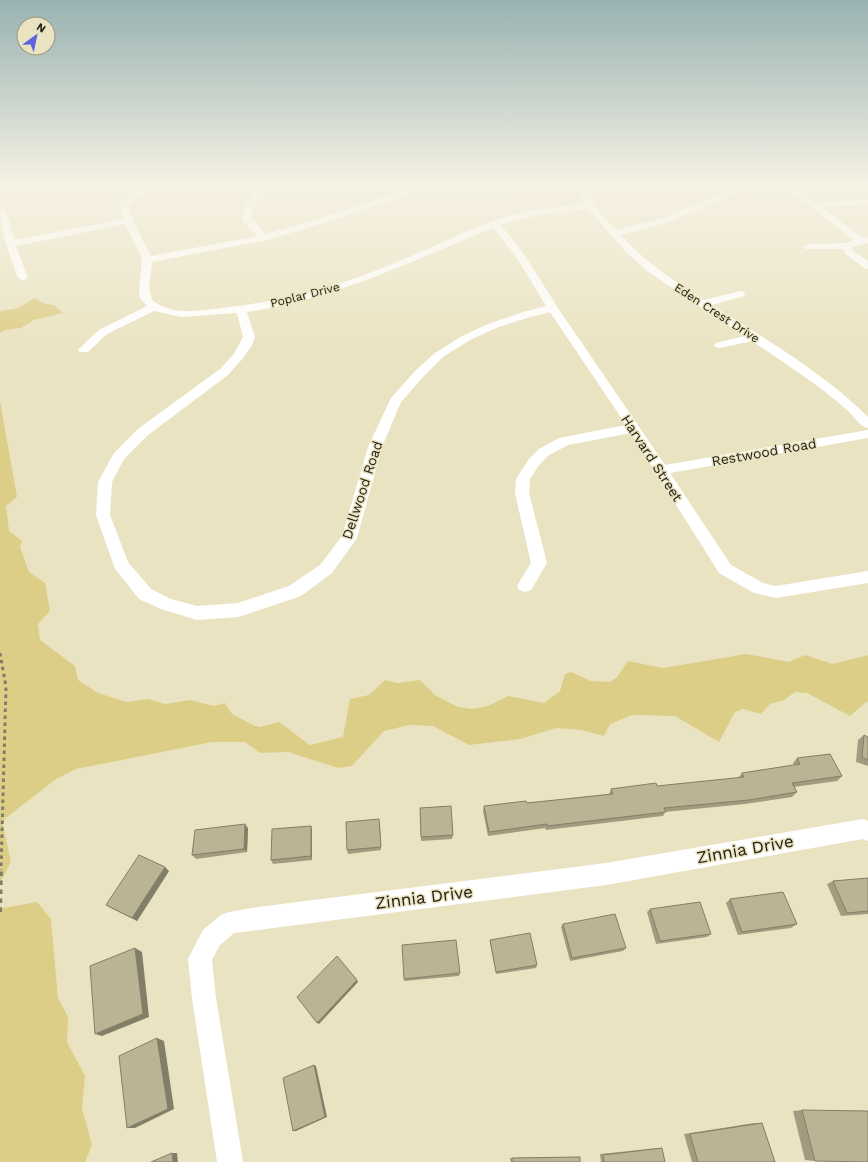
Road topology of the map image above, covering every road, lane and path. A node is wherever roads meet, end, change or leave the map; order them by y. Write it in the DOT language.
graph roads {
  1 [pos="25,241"];
  2 [pos="138,241"];
  3 [pos="248,241"];
  4 [pos="454,241"];
  5 [pos="509,241"];
  6 [pos="622,241"];
  7 [pos="864,241"];
  8 [pos="11,244"];
  9 [pos="847,246"];
  10 [pos="808,247"];
  11 [pos="147,260"];
  12 [pos="868,266"];
  13 [pos="23,278"];
  14 [pos="740,294"];
  15 [pos="702,304"];
  16 [pos="154,307"];
  17 [pos="553,308"];
  18 [pos="241,309"];
  19 [pos="754,337"];
  20 [pos="720,345"];
  21 [pos="84,350"];
  22 [pos="868,424"];
  23 [pos="634,428"];
  24 [pos="868,434"];
  25 [pos="660,470"];
  26 [pos="868,577"];
  27 [pos="525,586"];
  28 [pos="0,653"];
  29 [pos="868,831"];
  30 [pos="0,912"];
  31 [pos="230,1162"];
  1 -- 8 [label="street"];
  2 -- 11 [label="street"];
  3 -- 11 [label="street"];
  4 -- 18 [label="street, Poplar Drive"];
  5 -- 17 [label="street, Harvard Street"];
  6 -- 15 [label="street, Eden Crest Drive"];
  7 -- 9 [label="street"];
  8 -- 13 [label="street"];
  9 -- 10 [label="street"];
  9 -- 12 [label="street"];
  11 -- 16 [label="street"];
  14 -- 15 [label="street"];
  15 -- 19 [label="street, Eden Crest Drive"];
  16 -- 18 [label="street, Poplar Drive"];
  16 -- 21 [label="street"];
  17 -- 18 [label="street, Dellwood Road"];
  17 -- 23 [label="street, Harvard Street"];
  19 -- 20 [label="street"];
  19 -- 22 [label="street, Eden Crest Drive"];
  23 -- 25 [label="street, Harvard Street"];
  23 -- 27 [label="street"];
  24 -- 25 [label="street, Restwood Road"];
  25 -- 26 [label="street, Harvard Street"];
  28 -- 30 [label="path"];
  29 -- 31 [label="street, Zinnia Drive"];
}
